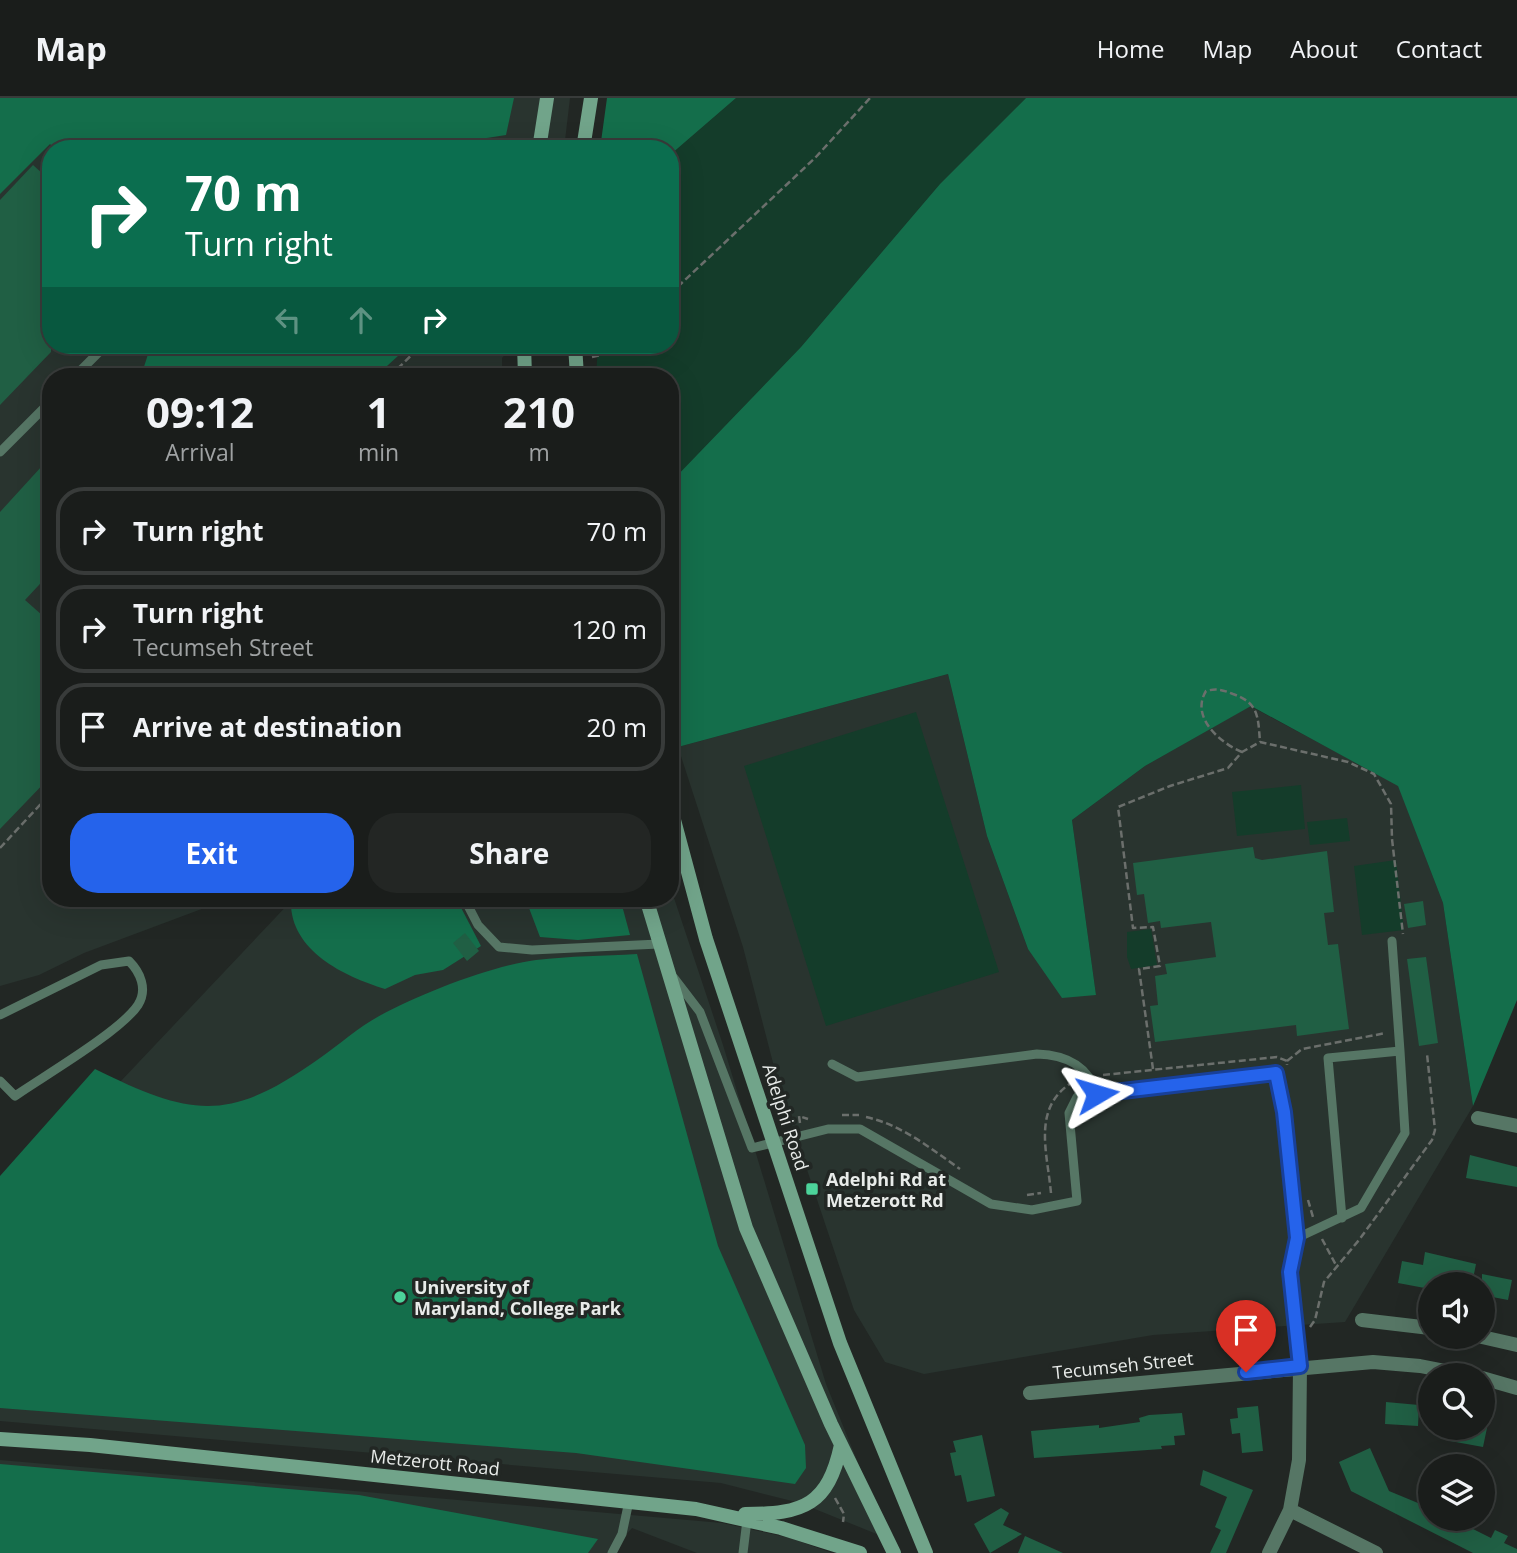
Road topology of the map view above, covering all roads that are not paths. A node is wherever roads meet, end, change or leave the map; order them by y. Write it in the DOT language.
graph roads {
  1 [pos="547,98"];
  2 [pos="591,98"];
  3 [pos="540,140"];
  4 [pos="584,140"];
  5 [pos="97,354"];
  6 [pos="83,368"];
  7 [pos="42,410"];
  8 [pos="0,452"];
  9 [pos="679,838"];
  10 [pos="469,907"];
  11 [pos="649,907"];
  12 [pos="1392,941"];
  13 [pos="659,944"];
  14 [pos="667,968"];
  15 [pos="0,1015"];
  16 [pos="1399,1051"];
  17 [pos="832,1064"];
  18 [pos="0,1081"];
  19 [pos="1097,1094"];
  20 [pos="1478,1118"];
  21 [pos="1517,1126"];
  22 [pos="774,1143"];
  23 [pos="1342,1218"];
  24 [pos="1297,1238"];
  25 [pos="1362,1320"];
  26 [pos="1418,1327"];
  27 [pos="1495,1340"];
  28 [pos="1517,1345"];
  29 [pos="1300,1366"];
  30 [pos="1418,1366"];
  31 [pos="1495,1382"];
  32 [pos="1517,1388"];
  33 [pos="1030,1393"];
  34 [pos="0,1439"];
  35 [pos="841,1445"];
  36 [pos="629,1502"];
  37 [pos="1290,1510"];
  38 [pos="722,1515"];
  39 [pos="747,1520"];
  40 [pos="612,1553"];
  41 [pos="743,1553"];
  42 [pos="860,1553"];
  43 [pos="894,1553"];
  44 [pos="926,1553"];
  45 [pos="1269,1553"];
  46 [pos="1376,1553"];
  1 -- 3 [label="main road"];
  2 -- 4 [label="main road"];
  5 -- 6 [label="lane"];
  7 -- 8 [label="lane"];
  9 -- 22 [label="main road, Adelphi Road"];
  10 -- 13 [label="lane"];
  11 -- 13 [label="main road"];
  12 -- 16 [label="lane"];
  13 -- 14 [label="main road"];
  14 -- 22 [label="lane"];
  14 -- 35 [label="main road"];
  15 -- 18 [label="lane"];
  16 -- 23 [label="lane"];
  16 -- 23 [label="lane"];
  17 -- 19 [label="lane"];
  19 -- 22 [label="lane"];
  19 -- 24 [label="lane"];
  20 -- 21 [label="street"];
  22 -- 44 [label="main road, Adelphi Road"];
  23 -- 24 [label="lane"];
  24 -- 29 [label="lane"];
  25 -- 26 [label="street"];
  27 -- 28 [label="street"];
  29 -- 30 [label="street, Tecumseh Street"];
  29 -- 33 [label="street, Tecumseh Street"];
  29 -- 37 [label="street"];
  31 -- 32 [label="street"];
  34 -- 36 [label="main road, Metzerott Road"];
  35 -- 38 [label="main road"];
  35 -- 43 [label="main road"];
  36 -- 38 [label="main road, Metzerott Road"];
  36 -- 40 [label="lane"];
  37 -- 45 [label="street"];
  37 -- 46 [label="street"];
  38 -- 39 [label="main road, Metzerott Road"];
  39 -- 41 [label="lane"];
  39 -- 42 [label="main road, Metzerott Road"];
}
